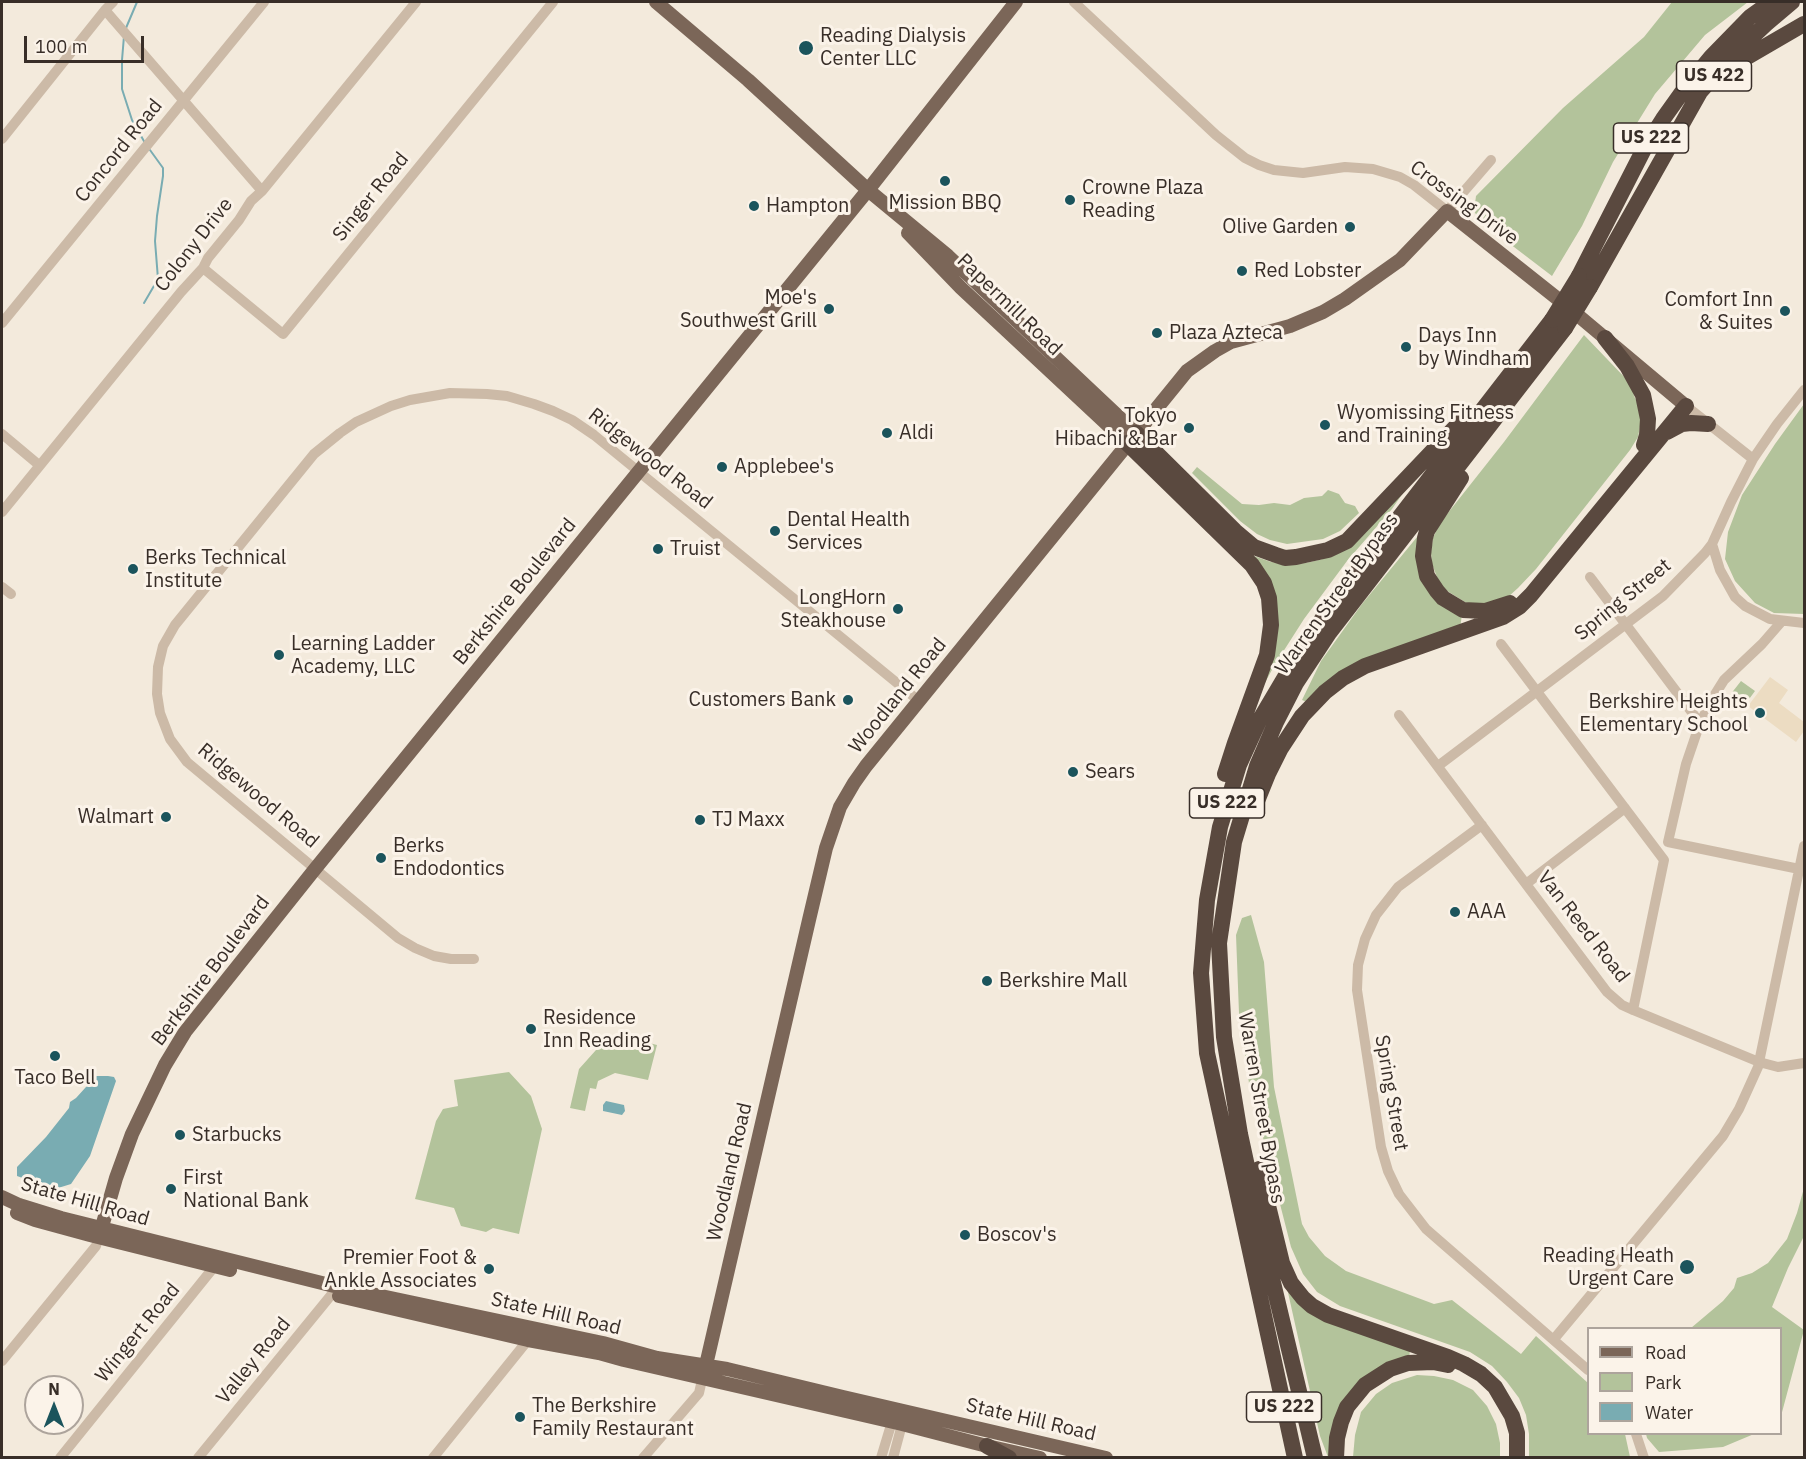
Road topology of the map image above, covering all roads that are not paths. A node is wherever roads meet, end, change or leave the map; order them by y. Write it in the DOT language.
graph roads {
  1 [pos="264,2"];
  2 [pos="416,2"];
  3 [pos="553,2"];
  4 [pos="656,2"];
  5 [pos="1016,2"];
  6 [pos="1074,2"];
  7 [pos="1768,2"];
  8 [pos="1792,2"];
  9 [pos="109,6"];
  10 [pos="1804,24"];
  11 [pos="184,100"];
  12 [pos="2,139"];
  13 [pos="1491,160"];
  14 [pos="1657,167"];
  15 [pos="868,190"];
  16 [pos="262,191"];
  17 [pos="1448,211"];
  18 [pos="203,267"];
  19 [pos="1585,282"];
  20 [pos="2,323"];
  21 [pos="1558,329"];
  22 [pos="1539,337"];
  23 [pos="1605,338"];
  24 [pos="1804,390"];
  25 [pos="1683,403"];
  26 [pos="1708,424"];
  27 [pos="2,434"];
  28 [pos="1132,438"];
  29 [pos="1650,444"];
  30 [pos="1754,459"];
  31 [pos="39,465"];
  32 [pos="639,471"];
  33 [pos="2,512"];
  34 [pos="1712,544"];
  35 [pos="1590,577"];
  36 [pos="2,586"];
  37 [pos="11,594"];
  38 [pos="1782,621"];
  39 [pos="1804,623"];
  40 [pos="1625,625"];
  41 [pos="1501,644"];
  42 [pos="1537,692"];
  43 [pos="919,701"];
  44 [pos="1399,715"];
  45 [pos="1700,723"];
  46 [pos="1438,766"];
  47 [pos="1625,808"];
  48 [pos="1482,825"];
  49 [pos="1804,846"];
  50 [pos="315,869"];
  51 [pos="1802,869"];
  52 [pos="1526,884"];
  53 [pos="1219,943"];
  54 [pos="474,959"];
  55 [pos="1201,973"];
  56 [pos="1633,1010"];
  57 [pos="1224,1037"];
  58 [pos="1759,1062"];
  59 [pos="1804,1063"];
  60 [pos="2,1197"];
  61 [pos="2,1206"];
  62 [pos="101,1233"];
  63 [pos="218,1263"];
  64 [pos="333,1290"];
  65 [pos="530,1334"];
  66 [pos="1554,1339"];
  67 [pos="2,1360"];
  68 [pos="1587,1369"];
  69 [pos="704,1371"];
  70 [pos="899,1417"];
  71 [pos="1636,1435"];
  72 [pos="987,1446"];
  73 [pos="60,1458"];
  74 [pos="198,1458"];
  75 [pos="433,1458"];
  76 [pos="644,1458"];
  77 [pos="881,1458"];
  78 [pos="894,1458"];
  79 [pos="1009,1458"];
  80 [pos="1040,1458"];
  81 [pos="1106,1458"];
  82 [pos="1295,1458"];
  83 [pos="1315,1458"];
  84 [pos="1336,1458"];
  85 [pos="1515,1458"];
  86 [pos="1644,1458"];
  1 -- 11 [label="street, Concord Road"];
  2 -- 16 [label="street, Colony Drive"];
  3 -- 18 [label="street, Singer Road"];
  4 -- 15 [label="main road, Papermill Road"];
  5 -- 15 [label="main road, Berkshire Boulevard"];
  6 -- 17 [label="street, Crossing Drive"];
  7 -- 19 [label="highway, Warren Street Bypass / US 222"];
  8 -- 14 [label="highway, Warren Street Bypass / US 422"];
  9 -- 11 [label="street"];
  9 -- 12 [label="street"];
  10 -- 14 [label="highway, US 222"];
  11 -- 16 [label="street"];
  11 -- 20 [label="street, Concord Road"];
  13 -- 17 [label="street, Woodland Road"];
  14 -- 19 [label="highway, Warren Street Bypass / US 222"];
  15 -- 28 [label="main road, Papermill Road"];
  15 -- 32 [label="main road, Berkshire Boulevard"];
  16 -- 18 [label="street, Colony Drive"];
  17 -- 23 [label="main road, Crossing Drive"];
  17 -- 28 [label="main road, Woodland Road"];
  18 -- 31 [label="street, Colony Drive"];
  19 -- 21 [label="highway, Warren Street Bypass / US 222, bridge"];
  21 -- 22 [label="highway, Warren Street Bypass / US 222"];
  21 -- 29 [label="highway"];
  21 -- 53 [label="highway, Warren Street Bypass / US 222"];
  22 -- 28 [label="highway"];
  22 -- 55 [label="highway, Warren Street Bypass / US 222"];
  23 -- 25 [label="main road, Crossing Drive"];
  23 -- 29 [label="highway"];
  24 -- 30 [label="street, Spring Street"];
  25 -- 26 [label="street, Crossing Drive"];
  25 -- 29 [label="highway"];
  26 -- 29 [label="highway"];
  26 -- 30 [label="street, Crossing Drive"];
  27 -- 31 [label="street"];
  28 -- 43 [label="main road, Woodland Road"];
  28 -- 55 [label="highway"];
  29 -- 53 [label="highway"];
  30 -- 34 [label="street, Spring Street"];
  31 -- 33 [label="street, Colony Drive"];
  32 -- 43 [label="street, Ridgewood Road"];
  32 -- 50 [label="main road, Berkshire Boulevard"];
  32 -- 50 [label="street, Ridgewood Road"];
  34 -- 38 [label="street"];
  34 -- 40 [label="street, Spring Street"];
  35 -- 40 [label="street"];
  36 -- 37 [label="street"];
  38 -- 39 [label="street"];
  38 -- 45 [label="street"];
  40 -- 42 [label="street, Spring Street"];
  40 -- 45 [label="street"];
  41 -- 42 [label="street"];
  42 -- 46 [label="street, Spring Street"];
  42 -- 47 [label="street"];
  43 -- 69 [label="main road, Woodland Road"];
  44 -- 46 [label="street, Van Reed Road"];
  45 -- 51 [label="street"];
  46 -- 48 [label="street, Van Reed Road"];
  47 -- 52 [label="street"];
  47 -- 56 [label="street"];
  48 -- 52 [label="street, Van Reed Road"];
  48 -- 66 [label="street, Spring Street"];
  49 -- 51 [label="street"];
  50 -- 54 [label="street, Ridgewood Road"];
  50 -- 62 [label="main road, Berkshire Boulevard"];
  51 -- 58 [label="street"];
  52 -- 56 [label="street, Van Reed Road"];
  53 -- 57 [label="highway, Warren Street Bypass / US 222"];
  55 -- 82 [label="highway, Warren Street Bypass / US 222"];
  56 -- 58 [label="street, Van Reed Road"];
  57 -- 83 [label="highway, Warren Street Bypass / US 222"];
  57 -- 85 [label="highway"];
  58 -- 59 [label="street, Van Reed Road"];
  58 -- 66 [label="street"];
  60 -- 62 [label="main road, State Hill Road"];
  61 -- 62 [label="main road, State Hill Road"];
  62 -- 63 [label="main road, State Hill Road"];
  62 -- 67 [label="street"];
  63 -- 64 [label="main road, State Hill Road"];
  63 -- 73 [label="street, Wingert Road"];
  64 -- 65 [label="main road, State Hill Road"];
  64 -- 74 [label="street, Valley Road"];
  65 -- 69 [label="main road, State Hill Road"];
  65 -- 75 [label="street"];
  66 -- 68 [label="street, Spring Street"];
  69 -- 70 [label="main road, State Hill Road"];
  69 -- 76 [label="street, Woodland Road"];
  70 -- 72 [label="main road, State Hill Road"];
  70 -- 77 [label="street"];
  70 -- 78 [label="street"];
  70 -- 81 [label="main road, State Hill Road"];
  71 -- 86 [label="street"];
  72 -- 79 [label="highway"];
  72 -- 80 [label="main road, State Hill Road"];
  84 -- 85 [label="highway"];
}
